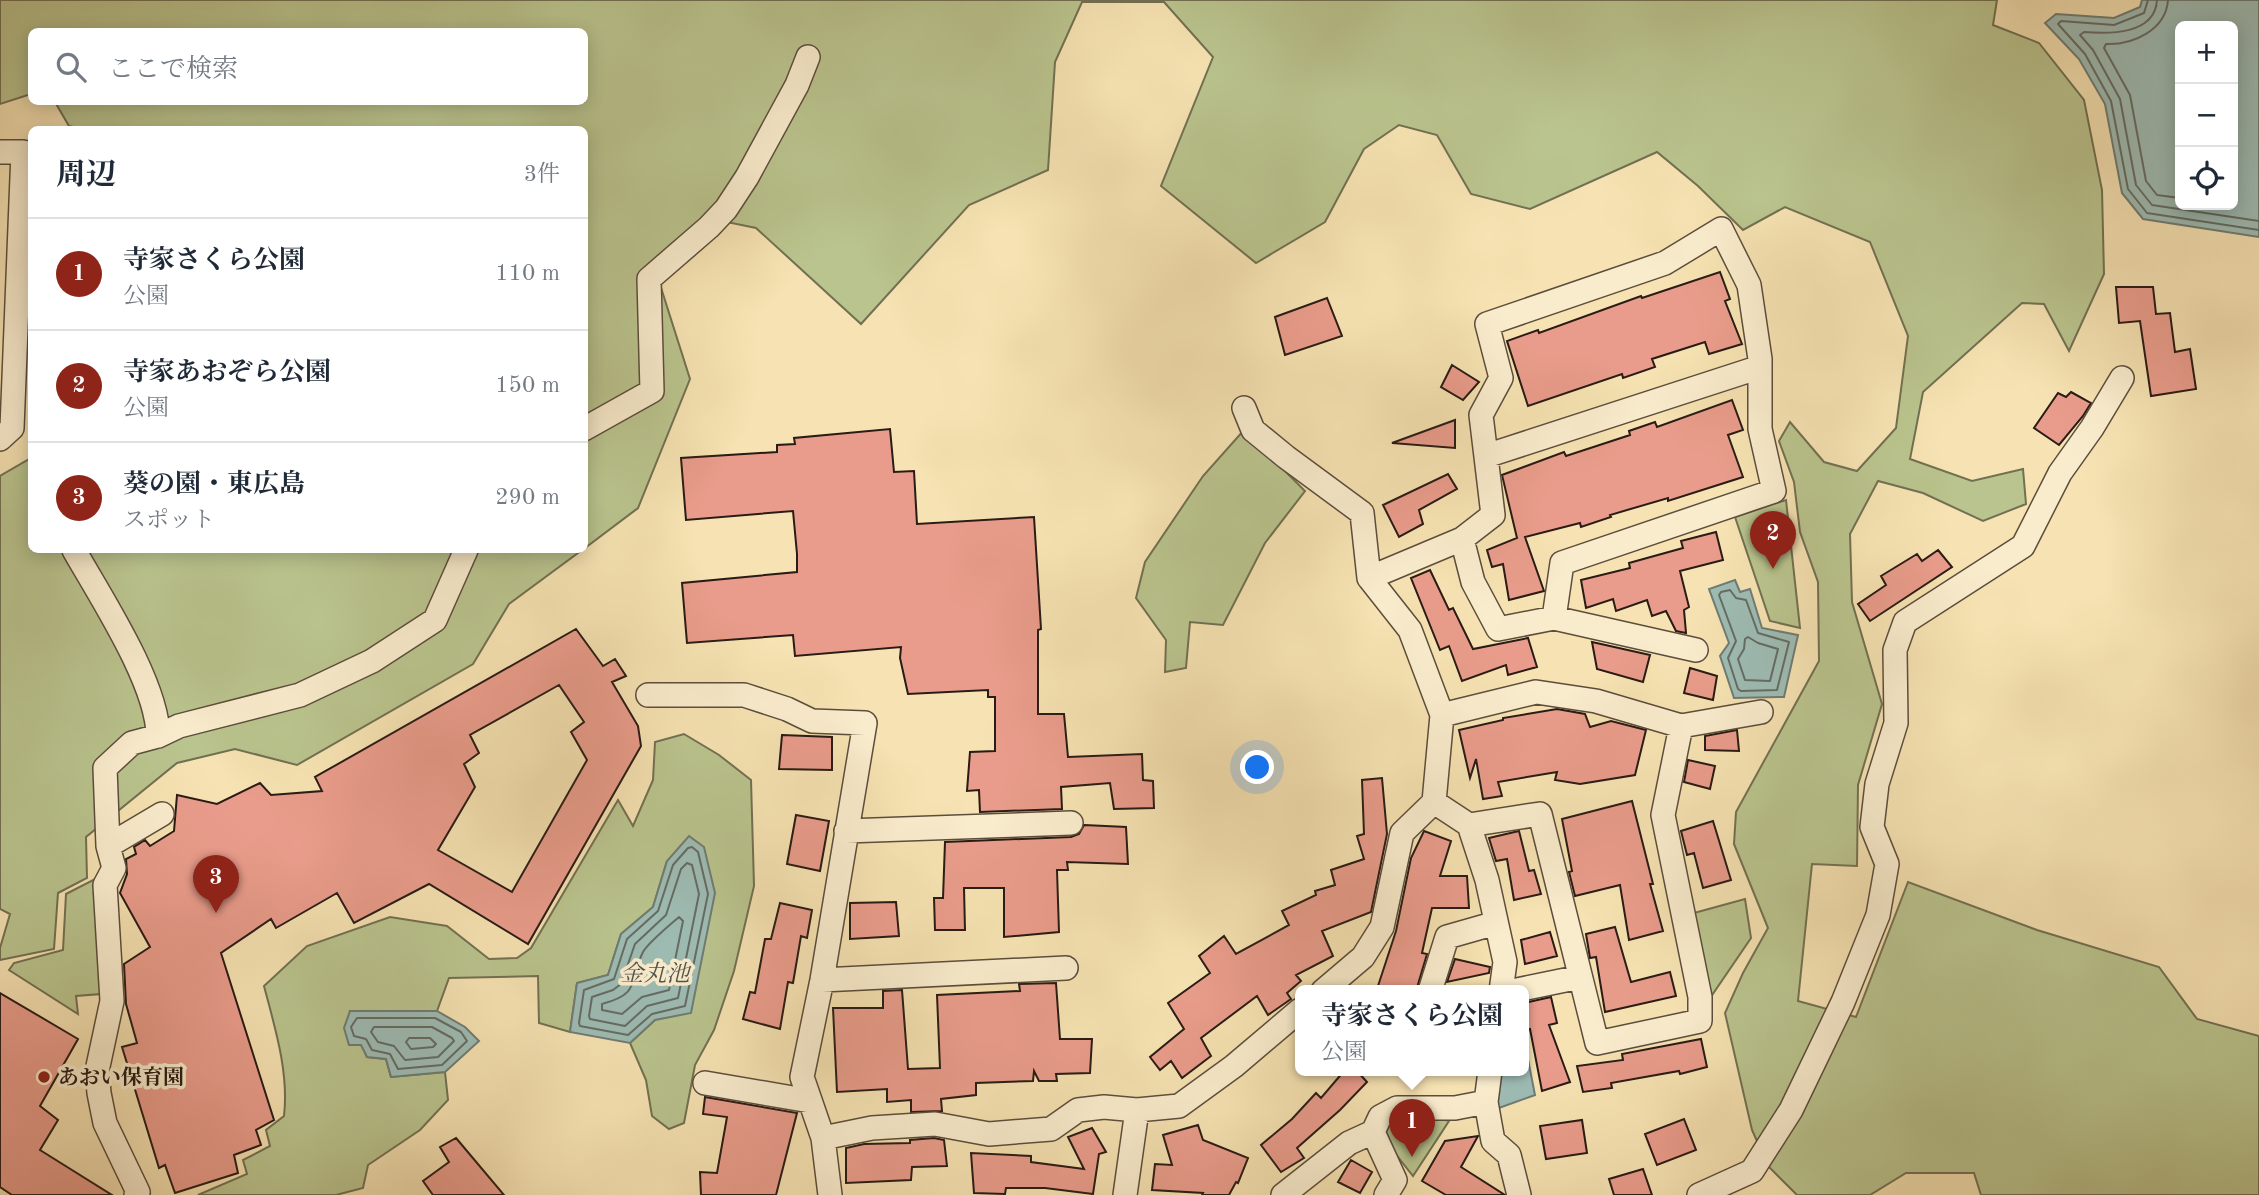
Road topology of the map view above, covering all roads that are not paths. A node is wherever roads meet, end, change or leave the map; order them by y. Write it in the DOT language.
graph roads {
  1 [pos="808,57"];
  2 [pos="0,152"];
  3 [pos="23,334"];
  4 [pos="1760,368"];
  5 [pos="2122,378"];
  6 [pos="1244,408"];
  7 [pos="588,427"];
  8 [pos="0,439"];
  9 [pos="1486,456"];
  10 [pos="1462,539"];
  11 [pos="76,553"];
  12 [pos="465,553"];
  13 [pos="1369,578"];
  14 [pos="1554,618"];
  15 [pos="1696,650"];
  16 [pos="648,695"];
  17 [pos="1761,712"];
  18 [pos="1442,715"];
  19 [pos="1681,726"];
  20 [pos="158,736"];
  21 [pos="1434,802"];
  22 [pos="162,814"];
  23 [pos="1071,823"];
  24 [pos="1469,825"];
  25 [pos="846,831"];
  26 [pos="108,846"];
  27 [pos="1496,923"];
  28 [pos="1066,968"];
  29 [pos="1580,977"];
  30 [pos="821,980"];
  31 [pos="1330,985"];
  32 [pos="1432,985"];
  33 [pos="1502,985"];
  34 [pos="1529,988"];
  35 [pos="1295,1014"];
  36 [pos="1489,1076"];
  37 [pos="705,1083"];
  38 [pos="810,1101"];
  39 [pos="1486,1102"];
  40 [pos="1137,1110"];
  41 [pos="1373,1132"];
  42 [pos="823,1139"];
  43 [pos="136,1195"];
  44 [pos="830,1195"];
  45 [pos="1125,1195"];
  46 [pos="1283,1195"];
  47 [pos="1386,1195"];
  48 [pos="1519,1195"];
  49 [pos="1699,1195"];
  1 -- 7 [label="street"];
  2 -- 3 [label="street"];
  3 -- 8 [label="street"];
  4 -- 9 [label="street"];
  4 -- 9 [label="street"];
  4 -- 14 [label="street"];
  5 -- 49 [label="street"];
  6 -- 13 [label="street"];
  9 -- 10 [label="street"];
  10 -- 13 [label="street"];
  10 -- 14 [label="street"];
  11 -- 20 [label="street"];
  12 -- 20 [label="street"];
  13 -- 18 [label="street"];
  14 -- 15 [label="street"];
  16 -- 25 [label="street"];
  17 -- 19 [label="street"];
  18 -- 19 [label="street"];
  18 -- 21 [label="street"];
  19 -- 29 [label="street"];
  20 -- 26 [label="street"];
  21 -- 24 [label="street"];
  21 -- 31 [label="street"];
  22 -- 26 [label="street"];
  23 -- 25 [label="street"];
  24 -- 27 [label="street"];
  24 -- 29 [label="street"];
  25 -- 30 [label="street"];
  26 -- 43 [label="street"];
  27 -- 32 [label="street"];
  27 -- 33 [label="street"];
  28 -- 30 [label="street"];
  29 -- 34 [label="street"];
  30 -- 38 [label="street"];
  35 -- 40 [label="street"];
  36 -- 39 [label="street"];
  37 -- 38 [label="street"];
  38 -- 42 [label="street"];
  39 -- 41 [label="street"];
  39 -- 48 [label="street"];
  40 -- 42 [label="street"];
  40 -- 45 [label="street"];
  41 -- 46 [label="street"];
  41 -- 47 [label="street"];
  42 -- 44 [label="street"];
}
